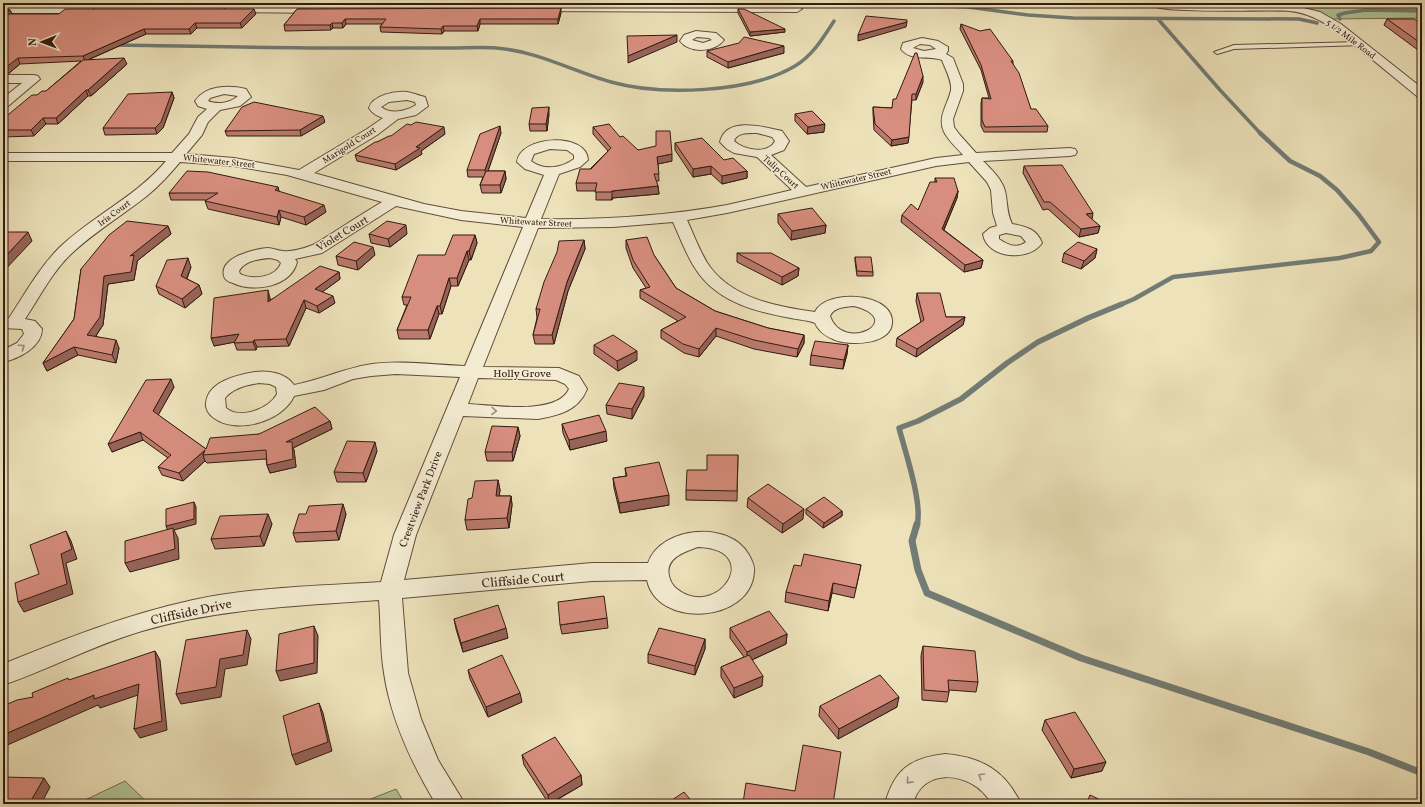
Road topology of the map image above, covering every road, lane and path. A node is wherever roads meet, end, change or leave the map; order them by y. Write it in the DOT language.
graph roads {
  1 [pos="58,3"];
  2 [pos="657,3"];
  3 [pos="1150,3"];
  4 [pos="527,9"];
  5 [pos="671,9"];
  6 [pos="797,9"];
  7 [pos="3,10"];
  8 [pos="48,10"];
  9 [pos="104,10"];
  10 [pos="216,10"];
  11 [pos="335,10"];
  12 [pos="705,26"];
  13 [pos="1360,44"];
  14 [pos="1217,52"];
  15 [pos="936,54"];
  16 [pos="3,79"];
  17 [pos="1422,94"];
  18 [pos="3,104"];
  19 [pos="216,107"];
  20 [pos="395,115"];
  21 [pos="1070,152"];
  22 [pos="760,153"];
  23 [pos="3,157"];
  24 [pos="178,157"];
  25 [pos="973,157"];
  26 [pos="553,171"];
  27 [pos="302,174"];
  28 [pos="803,192"];
  29 [pos="395,200"];
  30 [pos="678,217"];
  31 [pos="532,223"];
  32 [pos="1006,228"];
  33 [pos="285,256"];
  34 [pos="820,318"];
  35 [pos="9,322"];
  36 [pos="3,357"];
  37 [pos="470,372"];
  38 [pos="286,392"];
  39 [pos="455,410"];
  40 [pos="656,570"];
  41 [pos="390,590"];
  42 [pos="3,675"];
  43 [pos="451,804"];
  44 [pos="899,804"];
  45 [pos="1007,804"];
  1 -- 8 [label="street"];
  2 -- 5 [label="street"];
  3 -- 13 [label="street, 5 1/2 Mile Road"];
  4 -- 5 [label="street"];
  5 -- 6 [label="street"];
  5 -- 12 [label="street"];
  7 -- 8 [label="street"];
  8 -- 9 [label="street"];
  10 -- 11 [label="street"];
  13 -- 14 [label="lane"];
  13 -- 17 [label="street, 5 1/2 Mile Road"];
  15 -- 25 [label="street"];
  16 -- 18 [label="street"];
  19 -- 24 [label="street, Iris Court"];
  20 -- 27 [label="street, Marigold Court"];
  21 -- 25 [label="street, Whitewater Street"];
  22 -- 28 [label="street, Tulip Court"];
  23 -- 24 [label="street, Whitewater Street"];
  24 -- 27 [label="street, Whitewater Street"];
  24 -- 35 [label="street, Iris Court"];
  25 -- 28 [label="street, Whitewater Street"];
  25 -- 32 [label="street"];
  26 -- 31 [label="street, Crestview Park Drive"];
  27 -- 29 [label="street, Whitewater Street"];
  28 -- 30 [label="street, Whitewater Street"];
  29 -- 31 [label="street, Whitewater Street"];
  29 -- 33 [label="street, Violet Court"];
  30 -- 31 [label="street, Whitewater Street"];
  30 -- 34 [label="street"];
  31 -- 37 [label="street, Crestview Park Drive"];
  36 -- 35 [label="street, one-way"];
  37 -- 38 [label="street"];
  37 -- 39 [label="street, Crestview Park Drive"];
  39 -- 37 [label="street, Holly Grove, one-way"];
  39 -- 41 [label="street, Crestview Park Drive"];
  40 -- 41 [label="street, Cliffside Court"];
  41 -- 42 [label="street, Cliffside Drive"];
  41 -- 43 [label="street, Crestview Park Drive"];
  45 -- 44 [label="street, one-way"];
}
